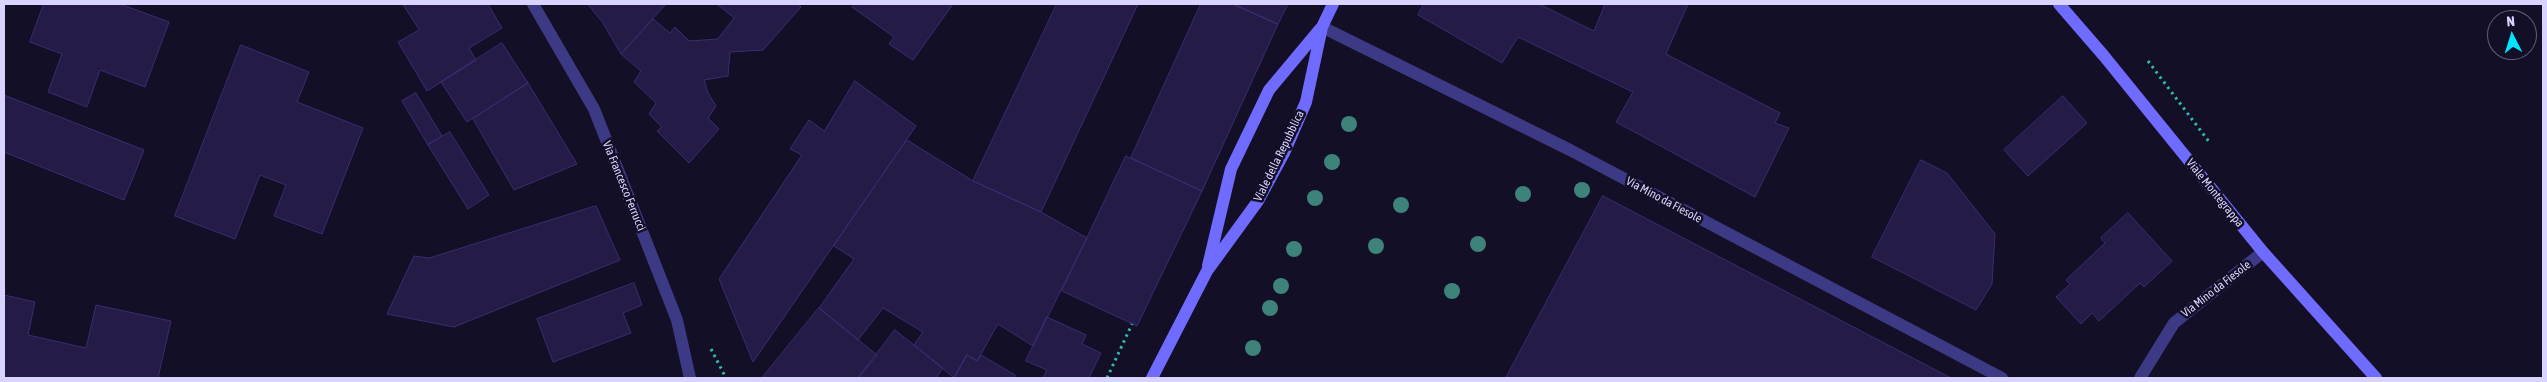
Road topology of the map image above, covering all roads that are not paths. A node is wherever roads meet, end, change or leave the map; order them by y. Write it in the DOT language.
graph roads {
  1 [pos="534,4"];
  2 [pos="1333,4"];
  3 [pos="2059,4"];
  4 [pos="1322,27"];
  5 [pos="2263,252"];
  6 [pos="1207,271"];
  7 [pos="690,378"];
  8 [pos="1152,378"];
  9 [pos="2002,378"];
  10 [pos="2140,378"];
  11 [pos="2376,378"];
  1 -- 7 [label="street, Via Francesco Ferrucci"];
  2 -- 4 [label="main road, Viale della Repubblica"];
  3 -- 5 [label="main road, Viale Montegrappa"];
  4 -- 6 [label="main road, Viale della Repubblica"];
  4 -- 6 [label="main road, Viale della Repubblica"];
  4 -- 9 [label="street, Via Mino da Fiesole"];
  5 -- 10 [label="street, Via Mino da Fiesole"];
  5 -- 11 [label="main road, Viale Montegrappa"];
  6 -- 8 [label="main road, Viale della Repubblica"];
}
